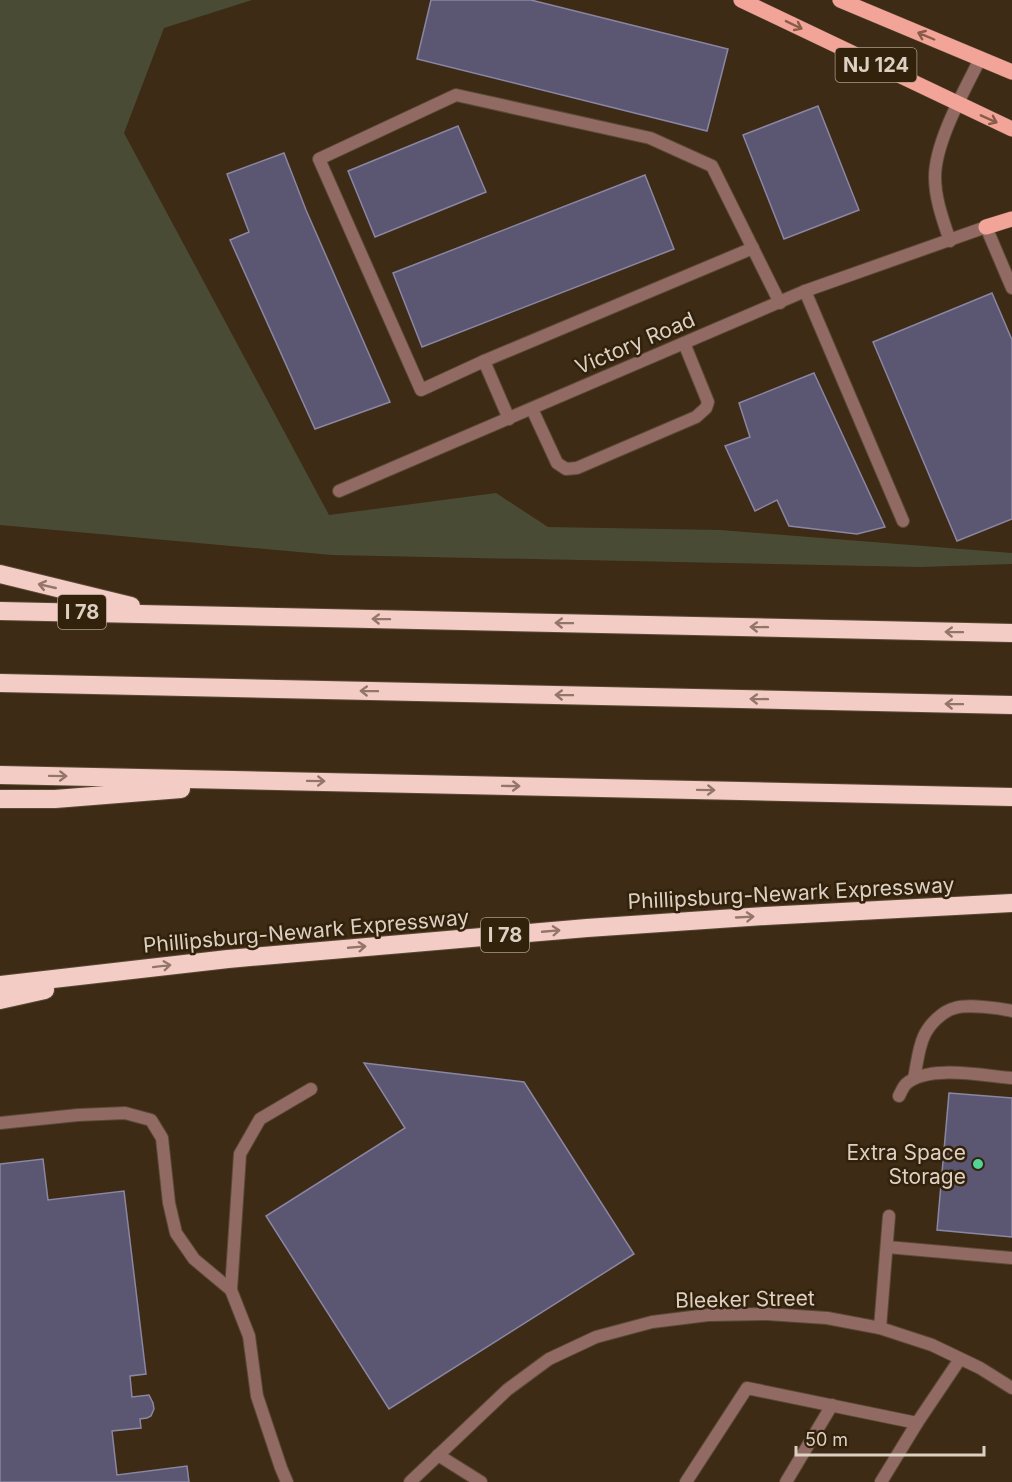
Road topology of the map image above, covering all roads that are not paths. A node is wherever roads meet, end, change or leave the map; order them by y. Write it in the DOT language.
graph roads {
  1 [pos="741,0"];
  2 [pos="840,0"];
  3 [pos="980,59"];
  4 [pos="1012,72"];
  5 [pos="958,104"];
  6 [pos="1012,129"];
  7 [pos="1012,219"];
  8 [pos="986,227"];
  9 [pos="950,241"];
  10 [pos="753,248"];
  11 [pos="1012,288"];
  12 [pos="805,291"];
  13 [pos="780,303"];
  14 [pos="684,344"];
  15 [pos="484,361"];
  16 [pos="532,409"];
  17 [pos="509,419"];
  18 [pos="339,491"];
  19 [pos="903,521"];
  20 [pos="0,574"];
  21 [pos="0,611"];
  22 [pos="165,614"];
  23 [pos="1012,633"];
  24 [pos="0,683"];
  25 [pos="1012,705"];
  26 [pos="0,775"];
  27 [pos="284,781"];
  28 [pos="1012,796"];
  29 [pos="0,799"];
  30 [pos="1012,903"];
  31 [pos="137,969"];
  32 [pos="0,985"];
  33 [pos="0,1000"];
  34 [pos="1012,1011"];
  35 [pos="914,1078"];
  36 [pos="1012,1078"];
  37 [pos="311,1089"];
  38 [pos="899,1096"];
  39 [pos="0,1123"];
  40 [pos="889,1216"];
  41 [pos="887,1247"];
  42 [pos="1012,1258"];
  43 [pos="231,1290"];
  44 [pos="880,1328"];
  45 [pos="960,1359"];
  46 [pos="1012,1388"];
  47 [pos="832,1405"];
  48 [pos="917,1423"];
  49 [pos="438,1455"];
  50 [pos="287,1482"];
  51 [pos="410,1482"];
  52 [pos="481,1482"];
  53 [pos="686,1482"];
  54 [pos="786,1482"];
  55 [pos="881,1482"];
  1 -- 5 [label="main road, NJ 124, one-way"];
  3 -- 2 [label="main road, NJ 124, one-way"];
  3 -- 4 [label="main road, NJ 124"];
  3 -- 5 [label="street"];
  5 -- 6 [label="main road, NJ 124, one-way"];
  5 -- 9 [label="street"];
  7 -- 8 [label="main road"];
  8 -- 9 [label="street, Victory Road"];
  8 -- 11 [label="street"];
  9 -- 12 [label="street, Victory Road"];
  10 -- 13 [label="street"];
  10 -- 15 [label="street"];
  10 -- 15 [label="street"];
  12 -- 13 [label="street, Victory Road"];
  12 -- 19 [label="street"];
  13 -- 14 [label="street, Victory Road"];
  14 -- 16 [label="street, Victory Road"];
  14 -- 16 [label="street"];
  15 -- 17 [label="street"];
  16 -- 17 [label="street, Victory Road"];
  17 -- 18 [label="street, Victory Road"];
  22 -- 20 [label="highway, one-way"];
  21 -- 22 [label="highway, I 78"];
  23 -- 22 [label="highway, I 78, one-way"];
  25 -- 24 [label="highway, one-way"];
  26 -- 27 [label="highway, one-way"];
  27 -- 28 [label="highway, one-way"];
  27 -- 29 [label="highway"];
  31 -- 30 [label="highway, Phillipsburg-Newark Expressway / I 78, one-way"];
  31 -- 32 [label="highway, Phillipsburg-Newark Expressway / I 78"];
  31 -- 33 [label="highway"];
  34 -- 35 [label="street"];
  35 -- 36 [label="street"];
  35 -- 38 [label="street"];
  37 -- 43 [label="street"];
  39 -- 43 [label="street"];
  40 -- 41 [label="street"];
  41 -- 42 [label="street"];
  41 -- 44 [label="street"];
  43 -- 50 [label="street"];
  44 -- 45 [label="street, Bleeker Street"];
  44 -- 49 [label="street, Bleeker Street"];
  45 -- 46 [label="street, Bleeker Street"];
  45 -- 48 [label="street"];
  47 -- 48 [label="street"];
  47 -- 53 [label="street"];
  47 -- 54 [label="street"];
  48 -- 55 [label="street"];
  49 -- 51 [label="street, Bleeker Street"];
  49 -- 52 [label="street"];
}
